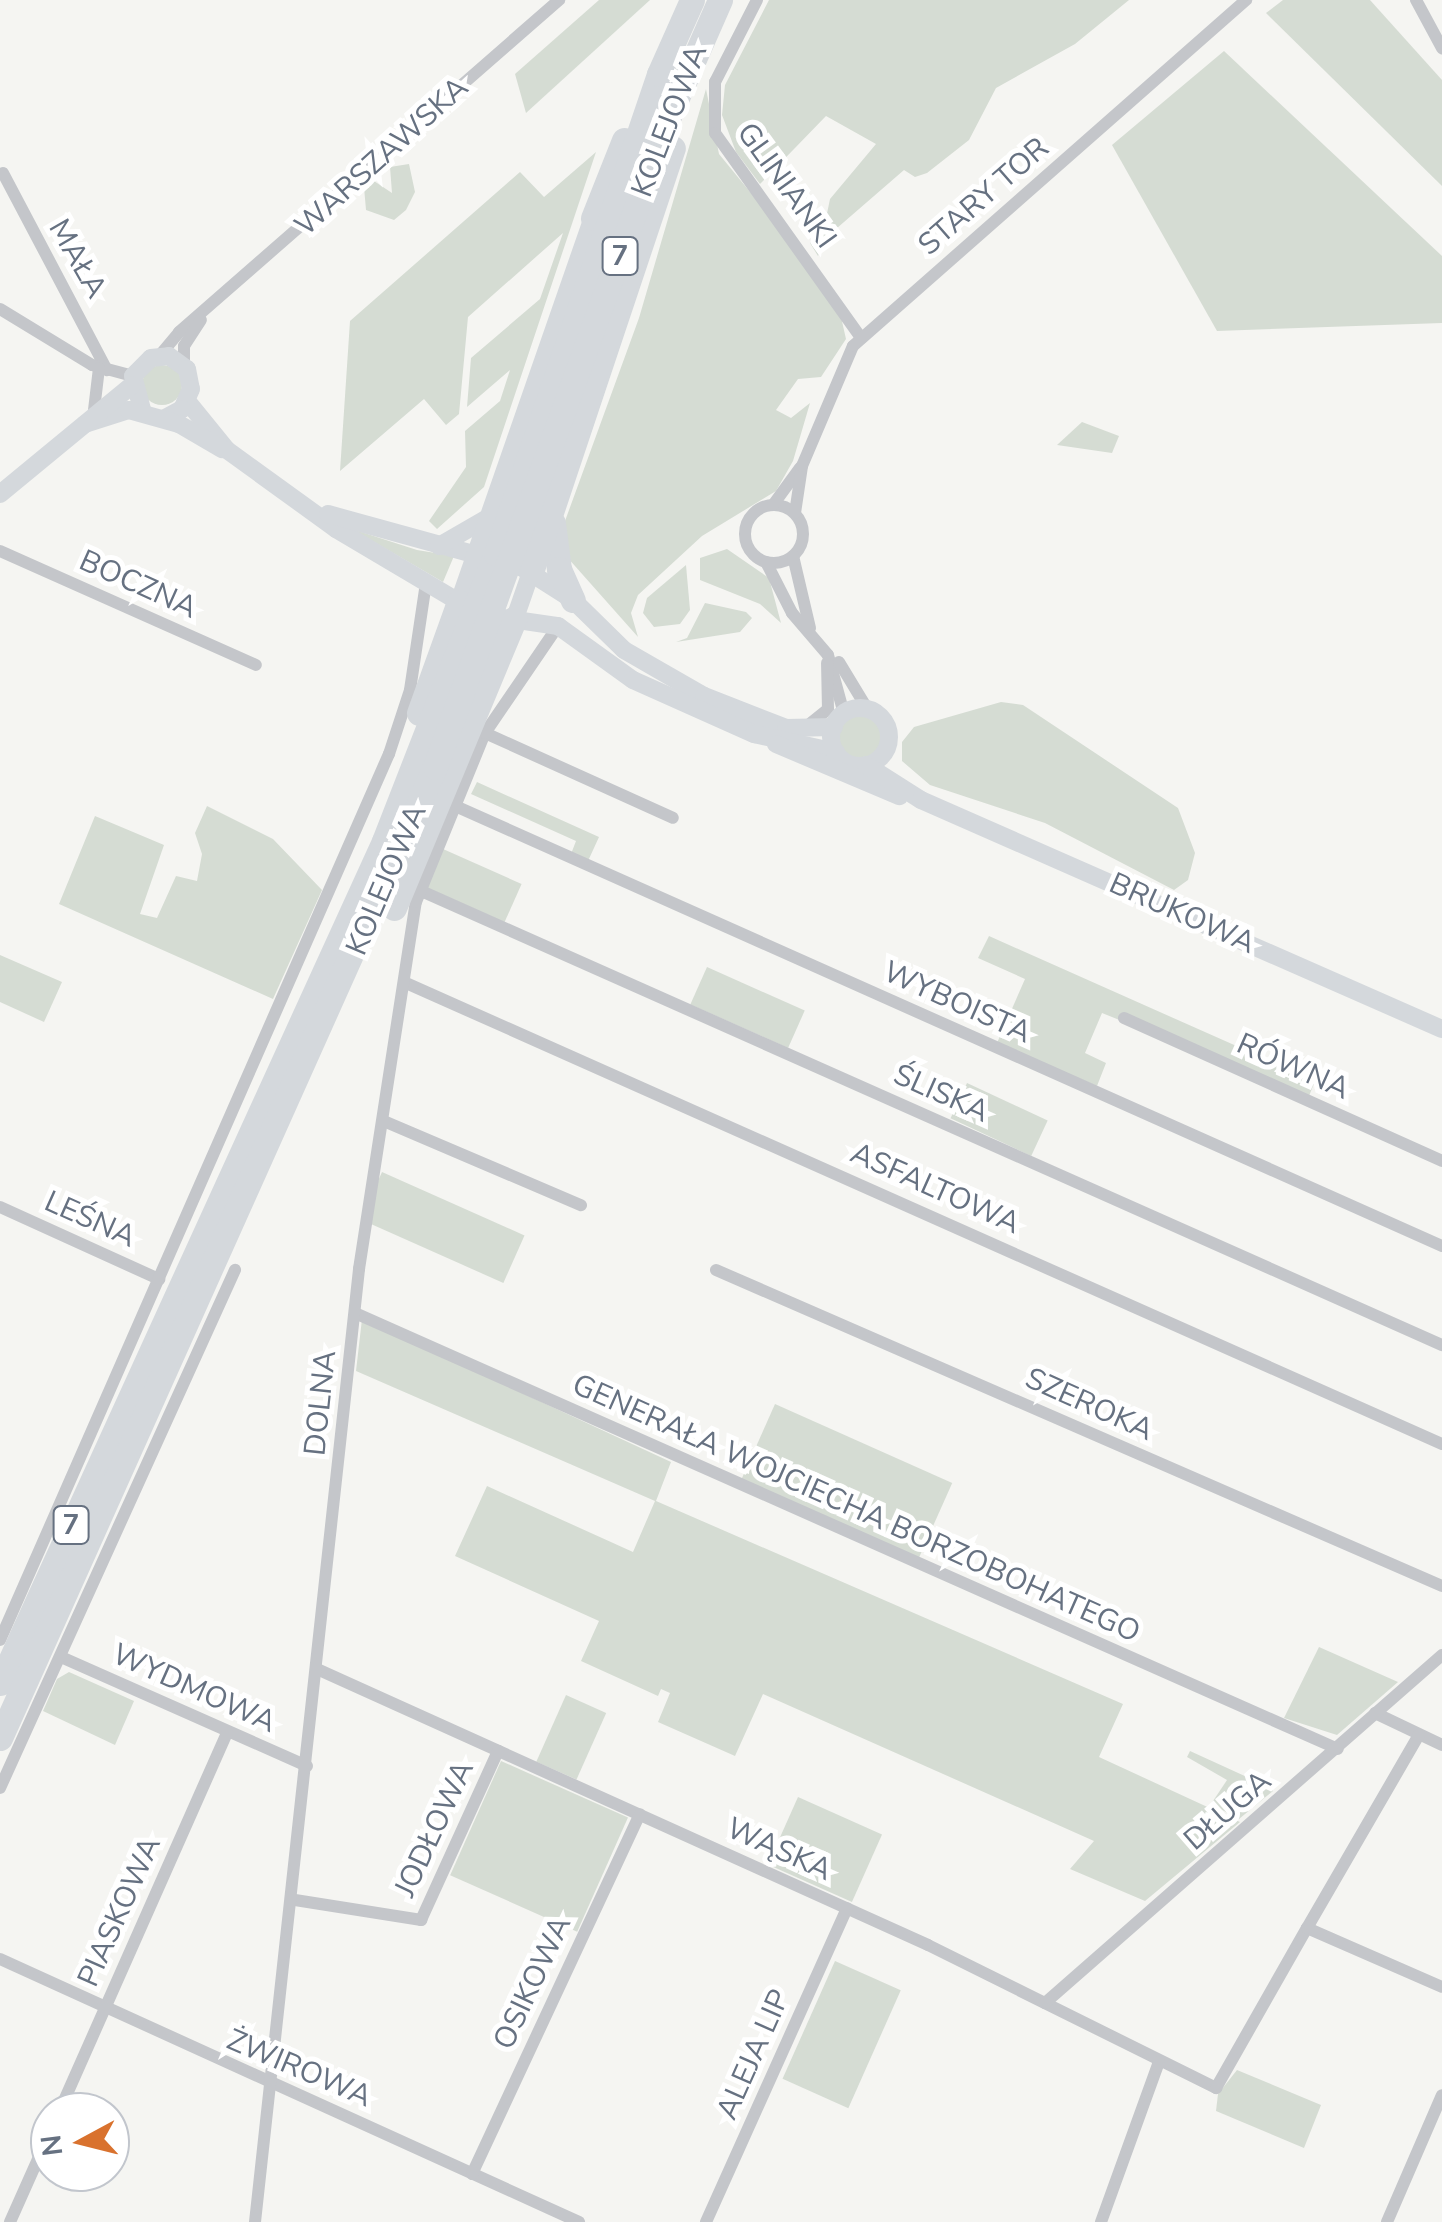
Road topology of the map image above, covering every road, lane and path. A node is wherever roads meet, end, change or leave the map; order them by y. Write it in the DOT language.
graph roads {
  1 [pos="559,0"];
  2 [pos="692,0"];
  3 [pos="720,0"];
  4 [pos="734,0"];
  5 [pos="757,0"];
  6 [pos="1246,0"];
  7 [pos="1416,0"];
  8 [pos="1442,48"];
  9 [pos="659,74"];
  10 [pos="3,173"];
  11 [pos="593,218"];
  12 [pos="0,309"];
  13 [pos="205,314"];
  14 [pos="861,338"];
  15 [pos="160,356"];
  16 [pos="184,364"];
  17 [pos="103,369"];
  18 [pos="133,380"];
  19 [pos="187,401"];
  20 [pos="144,413"];
  21 [pos="88,417"];
  22 [pos="164,419"];
  23 [pos="227,450"];
  24 [pos="802,466"];
  25 [pos="0,494"];
  26 [pos="773,504"];
  27 [pos="318,511"];
  28 [pos="521,513"];
  29 [pos="795,514"];
  30 [pos="439,546"];
  31 [pos="0,551"];
  32 [pos="478,555"];
  33 [pos="793,556"];
  34 [pos="766,562"];
  35 [pos="531,572"];
  36 [pos="426,584"];
  37 [pos="572,600"];
  38 [pos="458,602"];
  39 [pos="515,618"];
  40 [pos="558,626"];
  41 [pos="812,635"];
  42 [pos="825,651"];
  43 [pos="256,665"];
  44 [pos="868,710"];
  45 [pos="839,720"];
  46 [pos="801,730"];
  47 [pos="485,733"];
  48 [pos="767,739"];
  49 [pos="836,752"];
  50 [pos="884,753"];
  51 [pos="866,766"];
  52 [pos="921,800"];
  53 [pos="452,805"];
  54 [pos="673,818"];
  55 [pos="418,890"];
  56 [pos="406,983"];
  57 [pos="1124,1018"];
  58 [pos="1442,1029"];
  59 [pos="280,1094"];
  60 [pos="386,1122"];
  61 [pos="1442,1161"];
  62 [pos="581,1205"];
  63 [pos="0,1207"];
  64 [pos="1442,1246"];
  65 [pos="236,1270"];
  66 [pos="716,1270"];
  67 [pos="159,1278"];
  68 [pos="355,1312"];
  69 [pos="1442,1346"];
  70 [pos="1442,1444"];
  71 [pos="1442,1586"];
  72 [pos="2,1632"];
  73 [pos="1442,1655"];
  74 [pos="60,1657"];
  75 [pos="317,1669"];
  76 [pos="0,1683"];
  77 [pos="1374,1713"];
  78 [pos="227,1732"];
  79 [pos="1420,1735"];
  80 [pos="0,1738"];
  81 [pos="1442,1745"];
  82 [pos="1338,1749"];
  83 [pos="498,1751"];
  84 [pos="306,1766"];
  85 [pos="0,1788"];
  86 [pos="640,1814"];
  87 [pos="295,1900"];
  88 [pos="847,1908"];
  89 [pos="1307,1928"];
  90 [pos="0,1960"];
  91 [pos="1442,1987"];
  92 [pos="1045,2003"];
  93 [pos="105,2008"];
  94 [pos="1160,2062"];
  95 [pos="274,2084"];
  96 [pos="68,2092"];
  97 [pos="1442,2095"];
  98 [pos="472,2174"];
  99 [pos="30,2177"];
  100 [pos="10,2222"];
  101 [pos="255,2222"];
  102 [pos="578,2222"];
  103 [pos="706,2222"];
  104 [pos="1101,2222"];
  105 [pos="1387,2222"];
  1 -- 13 [label="street, WARSZAWSKA"];
  2 -- 9 [label="highway, KOLEJOWA / 7"];
  3 -- 28 [label="highway, KOLEJOWA / 7"];
  4 -- 28 [label="highway"];
  5 -- 14 [label="street, GLINIANKI"];
  6 -- 14 [label="street, STARY TOR"];
  7 -- 8 [label="street"];
  9 -- 11 [label="highway"];
  9 -- 28 [label="highway, KOLEJOWA / 7"];
  10 -- 17 [label="street, MAŁA"];
  11 -- 28 [label="street"];
  12 -- 17 [label="street"];
  13 -- 15 [label="street, WARSZAWSKA"];
  13 -- 16 [label="street, WARSZAWSKA"];
  14 -- 24 [label="street, STARY TOR"];
  15 -- 16 [label="street"];
  15 -- 18 [label="street"];
  16 -- 19 [label="street"];
  17 -- 18 [label="street"];
  17 -- 21 [label="street"];
  18 -- 20 [label="street"];
  18 -- 21 [label="street"];
  19 -- 22 [label="street"];
  19 -- 23 [label="street"];
  20 -- 21 [label="street"];
  20 -- 22 [label="street"];
  21 -- 25 [label="street"];
  22 -- 23 [label="street"];
  23 -- 27 [label="street"];
  24 -- 26 [label="street, STARY TOR"];
  24 -- 29 [label="street, STARY TOR"];
  26 -- 29 [label="street"];
  26 -- 34 [label="street"];
  27 -- 30 [label="street"];
  27 -- 36 [label="street"];
  28 -- 30 [label="street"];
  28 -- 32 [label="street"];
  28 -- 35 [label="highway"];
  28 -- 37 [label="highway"];
  28 -- 59 [label="highway, KOLEJOWA / 7"];
  29 -- 33 [label="street"];
  30 -- 32 [label="street"];
  31 -- 43 [label="street, BOCZNA"];
  32 -- 35 [label="street"];
  32 -- 38 [label="street"];
  33 -- 34 [label="street"];
  33 -- 41 [label="street"];
  34 -- 41 [label="street"];
  35 -- 37 [label="street"];
  35 -- 39 [label="street"];
  36 -- 38 [label="street"];
  36 -- 67 [label="street, KOLEJOWA"];
  37 -- 46 [label="street"];
  38 -- 39 [label="street"];
  38 -- 59 [label="highway"];
  39 -- 40 [label="street"];
  39 -- 59 [label="highway"];
  40 -- 47 [label="street, DOLNA"];
  40 -- 48 [label="street"];
  41 -- 42 [label="street"];
  42 -- 44 [label="street"];
  42 -- 45 [label="street"];
  42 -- 46 [label="street"];
  44 -- 45 [label="street"];
  44 -- 50 [label="street"];
  45 -- 46 [label="street"];
  45 -- 49 [label="street"];
  47 -- 53 [label="street, DOLNA"];
  47 -- 54 [label="street"];
  48 -- 49 [label="street"];
  48 -- 52 [label="street"];
  49 -- 51 [label="street"];
  50 -- 51 [label="street"];
  50 -- 52 [label="street, BRUKOWA"];
  51 -- 52 [label="street, BRUKOWA"];
  52 -- 58 [label="street, BRUKOWA"];
  53 -- 55 [label="street, DOLNA"];
  53 -- 64 [label="street, WYBOISTA"];
  55 -- 56 [label="street, DOLNA"];
  55 -- 69 [label="street, ŚLISKA"];
  56 -- 60 [label="street, DOLNA"];
  56 -- 70 [label="street, ASFALTOWA"];
  57 -- 61 [label="street, RÓWNA"];
  59 -- 76 [label="highway, KOLEJOWA / 7"];
  59 -- 80 [label="highway, KOLEJOWA / 7"];
  60 -- 62 [label="street"];
  60 -- 68 [label="street, DOLNA"];
  63 -- 67 [label="street, LEŚNA"];
  65 -- 74 [label="street"];
  66 -- 71 [label="street, SZEROKA"];
  67 -- 72 [label="street, KOLEJOWA"];
  68 -- 75 [label="street, DOLNA"];
  68 -- 82 [label="street, GENERAŁA WOJCIECHA BORZOBOHATEGO"];
  73 -- 77 [label="street, DŁUGA"];
  74 -- 78 [label="street, WYDMOWA"];
  74 -- 85 [label="street"];
  75 -- 83 [label="street, WĄSKA"];
  75 -- 84 [label="street, DOLNA"];
  77 -- 79 [label="street"];
  77 -- 82 [label="street, DŁUGA"];
  78 -- 84 [label="street, WYDMOWA"];
  78 -- 93 [label="street, PIASKOWA"];
  79 -- 81 [label="street"];
  79 -- 89 [label="street"];
  82 -- 92 [label="street, DŁUGA"];
  83 -- 86 [label="street, WĄSKA"];
  83 -- 87 [label="street, JODŁOWA"];
  84 -- 87 [label="street, DOLNA"];
  86 -- 88 [label="street, WĄSKA"];
  86 -- 98 [label="street, OSIKOWA"];
  87 -- 95 [label="street, DOLNA"];
  88 -- 92 [label="street, WĄSKA"];
  88 -- 103 [label="street, ALEJA LIP"];
  89 -- 91 [label="street"];
  89 -- 94 [label="street, WĄSKA"];
  90 -- 93 [label="street, ŻWIROWA"];
  92 -- 94 [label="street, WĄSKA"];
  93 -- 95 [label="street, ŻWIROWA"];
  93 -- 96 [label="street, PIASKOWA"];
  94 -- 104 [label="street"];
  95 -- 98 [label="street, ŻWIROWA"];
  95 -- 101 [label="street, DOLNA"];
  97 -- 105 [label="street"];
  98 -- 102 [label="street, ŻWIROWA"];
  99 -- 100 [label="street"];
}
